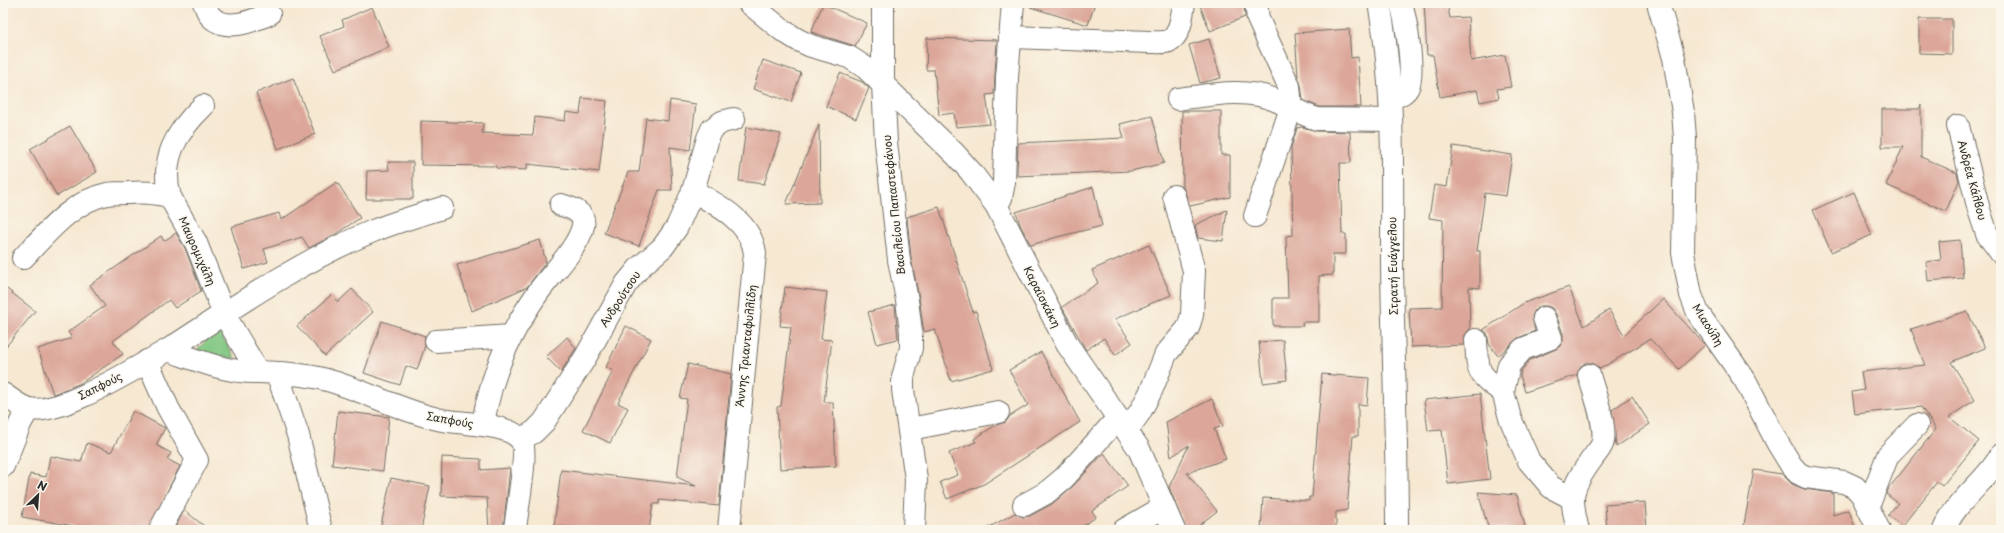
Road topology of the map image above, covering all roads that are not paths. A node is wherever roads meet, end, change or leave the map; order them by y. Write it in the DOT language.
graph roads {
  1 [pos="204,3"];
  2 [pos="749,3"];
  3 [pos="883,3"];
  4 [pos="1013,3"];
  5 [pos="1184,3"];
  6 [pos="1256,3"];
  7 [pos="1379,3"];
  8 [pos="1401,3"];
  9 [pos="1658,3"];
  10 [pos="269,14"];
  11 [pos="1010,37"];
  12 [pos="883,84"];
  13 [pos="1178,100"];
  14 [pos="203,106"];
  15 [pos="1291,108"];
  16 [pos="1391,109"];
  17 [pos="734,119"];
  18 [pos="1958,126"];
  19 [pos="693,191"];
  20 [pos="1174,196"];
  21 [pos="170,197"];
  22 [pos="561,205"];
  23 [pos="996,205"];
  24 [pos="442,208"];
  25 [pos="1255,216"];
  26 [pos="2001,253"];
  27 [pos="23,258"];
  28 [pos="224,314"];
  29 [pos="1544,318"];
  30 [pos="511,336"];
  31 [pos="1476,340"];
  32 [pos="436,341"];
  33 [pos="168,350"];
  34 [pos="147,361"];
  35 [pos="268,373"];
  36 [pos="1589,376"];
  37 [pos="1503,392"];
  38 [pos="3,394"];
  39 [pos="28,409"];
  40 [pos="998,412"];
  41 [pos="1122,424"];
  42 [pos="483,425"];
  43 [pos="1917,425"];
  44 [pos="910,429"];
  45 [pos="521,440"];
  46 [pos="2001,455"];
  47 [pos="3,466"];
  48 [pos="1572,498"];
  49 [pos="1024,505"];
  50 [pos="1164,507"];
  51 [pos="1868,507"];
  52 [pos="160,530"];
  53 [pos="321,530"];
  54 [pos="515,530"];
  55 [pos="729,530"];
  56 [pos="914,530"];
  57 [pos="1124,530"];
  58 [pos="1174,530"];
  59 [pos="1398,530"];
  60 [pos="1578,530"];
  61 [pos="1879,530"];
  62 [pos="1944,530"];
  1 -- 10 [label="street"];
  2 -- 12 [label="street"];
  3 -- 12 [label="street, Βασιλείου Παπαστεφάνου"];
  4 -- 11 [label="street"];
  5 -- 11 [label="street"];
  6 -- 15 [label="street"];
  7 -- 16 [label="street, Στρατή Ευάγγελου"];
  8 -- 16 [label="street"];
  9 -- 51 [label="street, Μιαούλη"];
  11 -- 23 [label="street"];
  12 -- 23 [label="street, Καραϊσκάκη"];
  12 -- 44 [label="street, Βασιλείου Παπαστεφάνου"];
  13 -- 15 [label="street"];
  14 -- 21 [label="street, Μαυρομιχάλη"];
  15 -- 16 [label="street"];
  15 -- 25 [label="street"];
  16 -- 59 [label="street, Στρατή Ευάγγελου"];
  17 -- 19 [label="street, Ανδρούτσου"];
  18 -- 26 [label="street, Ανδρέα Κάλβου"];
  19 -- 45 [label="street, Ανδρούτσου"];
  19 -- 55 [label="street, Άννης Τριανταφυλλίδη"];
  20 -- 41 [label="street"];
  21 -- 27 [label="street"];
  21 -- 28 [label="street, Μαυρομιχάλη"];
  22 -- 30 [label="street, Σαπφούς"];
  23 -- 41 [label="street, Καραϊσκάκη"];
  24 -- 28 [label="street, Σαπφούς"];
  28 -- 33 [label="street, Σαπφούς"];
  28 -- 35 [label="street, Μαυρομιχάλη"];
  29 -- 37 [label="street"];
  30 -- 32 [label="street"];
  30 -- 42 [label="street, Σαπφούς"];
  31 -- 37 [label="street"];
  33 -- 34 [label="street, Σαπφούς"];
  33 -- 35 [label="street, Σαπφούς"];
  34 -- 39 [label="street, Σαπφούς"];
  34 -- 52 [label="street"];
  35 -- 42 [label="street, Σαπφούς"];
  35 -- 53 [label="street, Μαυρομιχάλη"];
  36 -- 48 [label="street"];
  37 -- 48 [label="street"];
  38 -- 39 [label="street"];
  39 -- 47 [label="street"];
  40 -- 44 [label="street"];
  41 -- 49 [label="street"];
  41 -- 50 [label="street, Καραϊσκάκη"];
  42 -- 45 [label="street"];
  43 -- 51 [label="street"];
  44 -- 56 [label="street, Βασιλείου Παπαστεφάνου"];
  45 -- 54 [label="street"];
  46 -- 62 [label="street"];
  48 -- 60 [label="street"];
  50 -- 57 [label="street"];
  50 -- 58 [label="street, Καραϊσκάκη"];
  51 -- 61 [label="street, Μιαούλη"];
}
